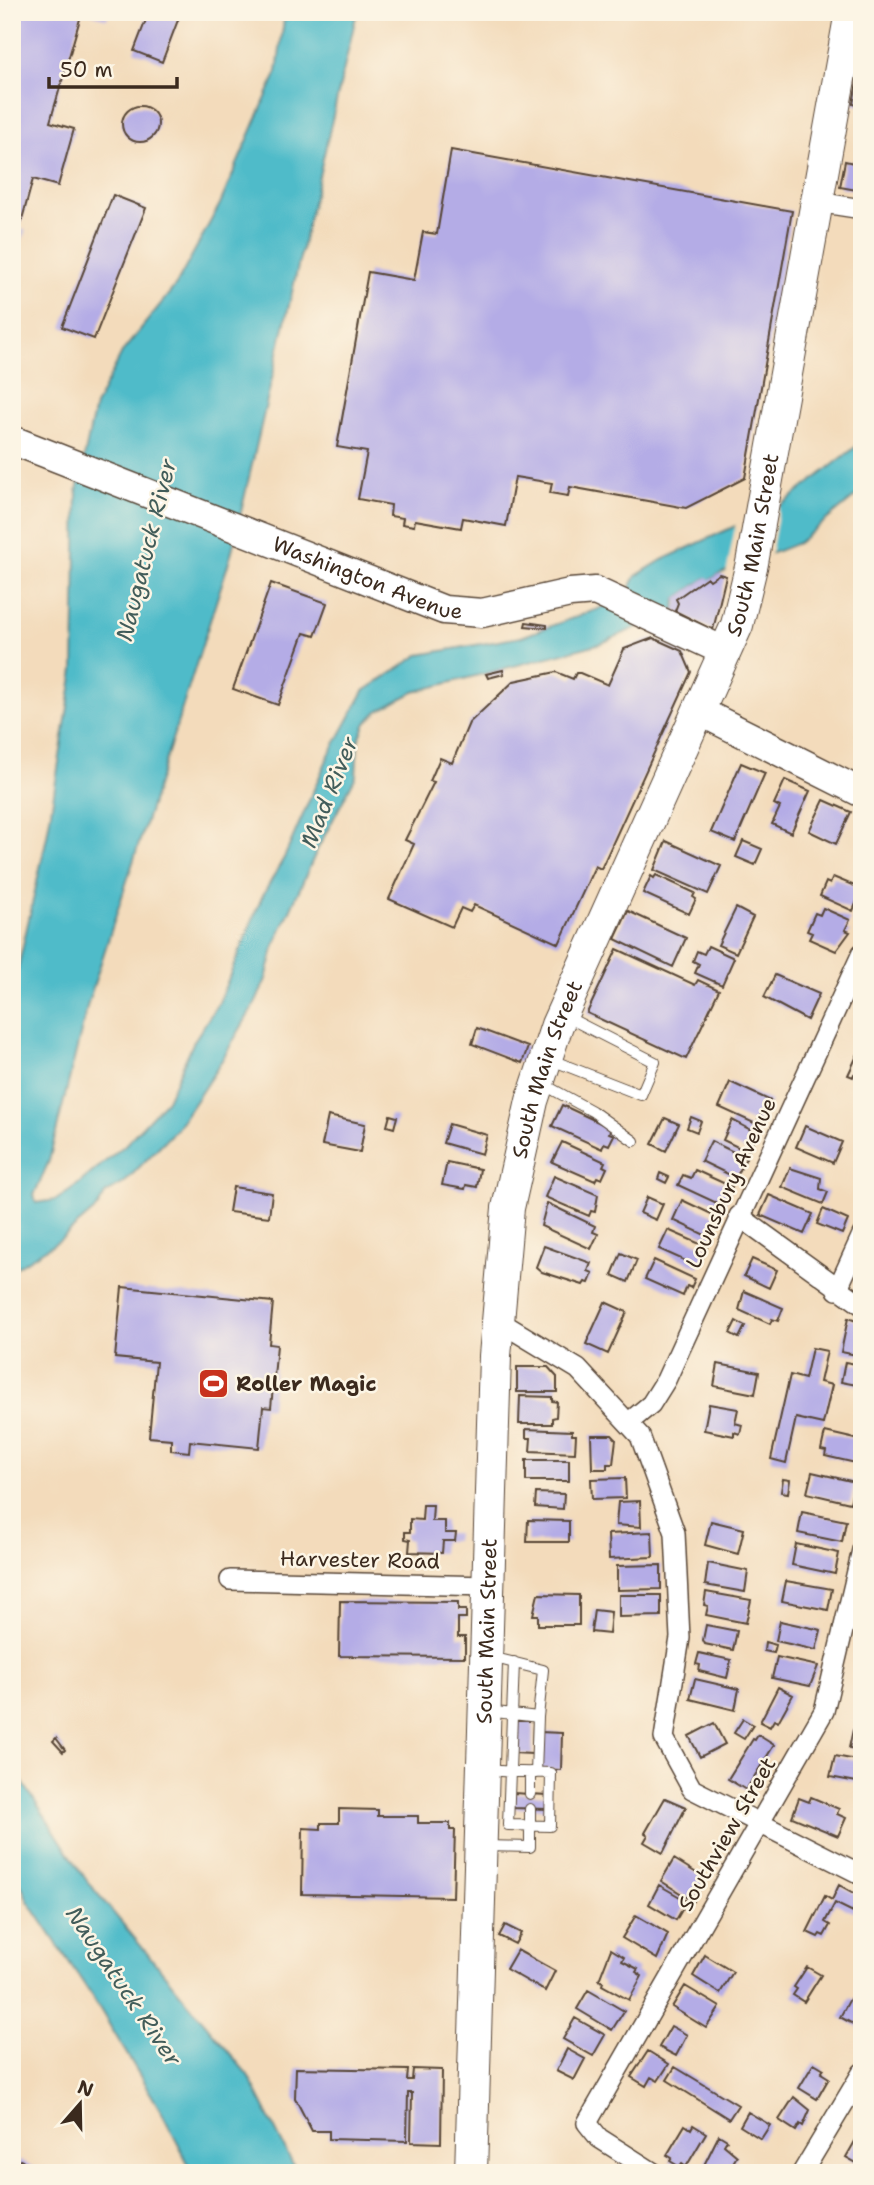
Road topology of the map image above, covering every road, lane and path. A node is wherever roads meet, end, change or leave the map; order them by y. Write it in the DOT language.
graph roads {
  1 [pos="851,12"];
  2 [pos="817,202"];
  3 [pos="862,209"];
  4 [pos="12,440"];
  5 [pos="726,652"];
  6 [pos="699,711"];
  7 [pos="862,793"];
  8 [pos="862,953"];
  9 [pos="561,1015"];
  10 [pos="541,1069"];
  11 [pos="634,1142"];
  12 [pos="739,1216"];
  13 [pos="862,1235"];
  14 [pos="837,1290"];
  15 [pos="862,1306"];
  16 [pos="497,1321"];
  17 [pos="628,1423"];
  18 [pos="862,1550"];
  19 [pos="230,1580"];
  20 [pos="489,1586"];
  21 [pos="500,1659"];
  22 [pos="499,1712"];
  23 [pos="538,1717"];
  24 [pos="496,1771"];
  25 [pos="533,1772"];
  26 [pos="530,1794"];
  27 [pos="530,1809"];
  28 [pos="759,1823"];
  29 [pos="531,1826"];
  30 [pos="481,1846"];
  31 [pos="862,1875"];
  32 [pos="862,2073"];
  33 [pos="471,2173"];
  34 [pos="654,2173"];
  35 [pos="802,2173"];
  1 -- 2 [label="main road, South Main Street"];
  2 -- 3 [label="street"];
  2 -- 5 [label="main road, South Main Street"];
  4 -- 5 [label="main road, Washington Avenue"];
  5 -- 6 [label="main road, South Main Street"];
  6 -- 7 [label="main road"];
  6 -- 9 [label="main road, South Main Street"];
  8 -- 12 [label="street, Lounsbury Avenue"];
  9 -- 10 [label="main road, South Main Street"];
  9 -- 10 [label="lane"];
  10 -- 11 [label="lane"];
  10 -- 16 [label="main road, South Main Street"];
  12 -- 14 [label="street"];
  12 -- 17 [label="street, Lounsbury Avenue"];
  13 -- 14 [label="street"];
  14 -- 15 [label="street"];
  16 -- 17 [label="street"];
  16 -- 20 [label="main road, South Main Street"];
  17 -- 28 [label="street"];
  18 -- 28 [label="street, Southview Street"];
  19 -- 20 [label="street, Harvester Road"];
  20 -- 21 [label="main road, South Main Street"];
  21 -- 22 [label="main road, South Main Street"];
  21 -- 23 [label="lane"];
  22 -- 23 [label="lane"];
  22 -- 24 [label="main road, South Main Street"];
  23 -- 25 [label="lane"];
  24 -- 25 [label="lane"];
  24 -- 29 [label="lane"];
  24 -- 30 [label="main road, South Main Street"];
  25 -- 26 [label="lane"];
  25 -- 29 [label="lane"];
  27 -- 29 [label="lane"];
  28 -- 31 [label="street"];
  28 -- 34 [label="street, Southview Street"];
  29 -- 30 [label="lane"];
  30 -- 33 [label="main road, South Main Street"];
  32 -- 35 [label="street"];
}
